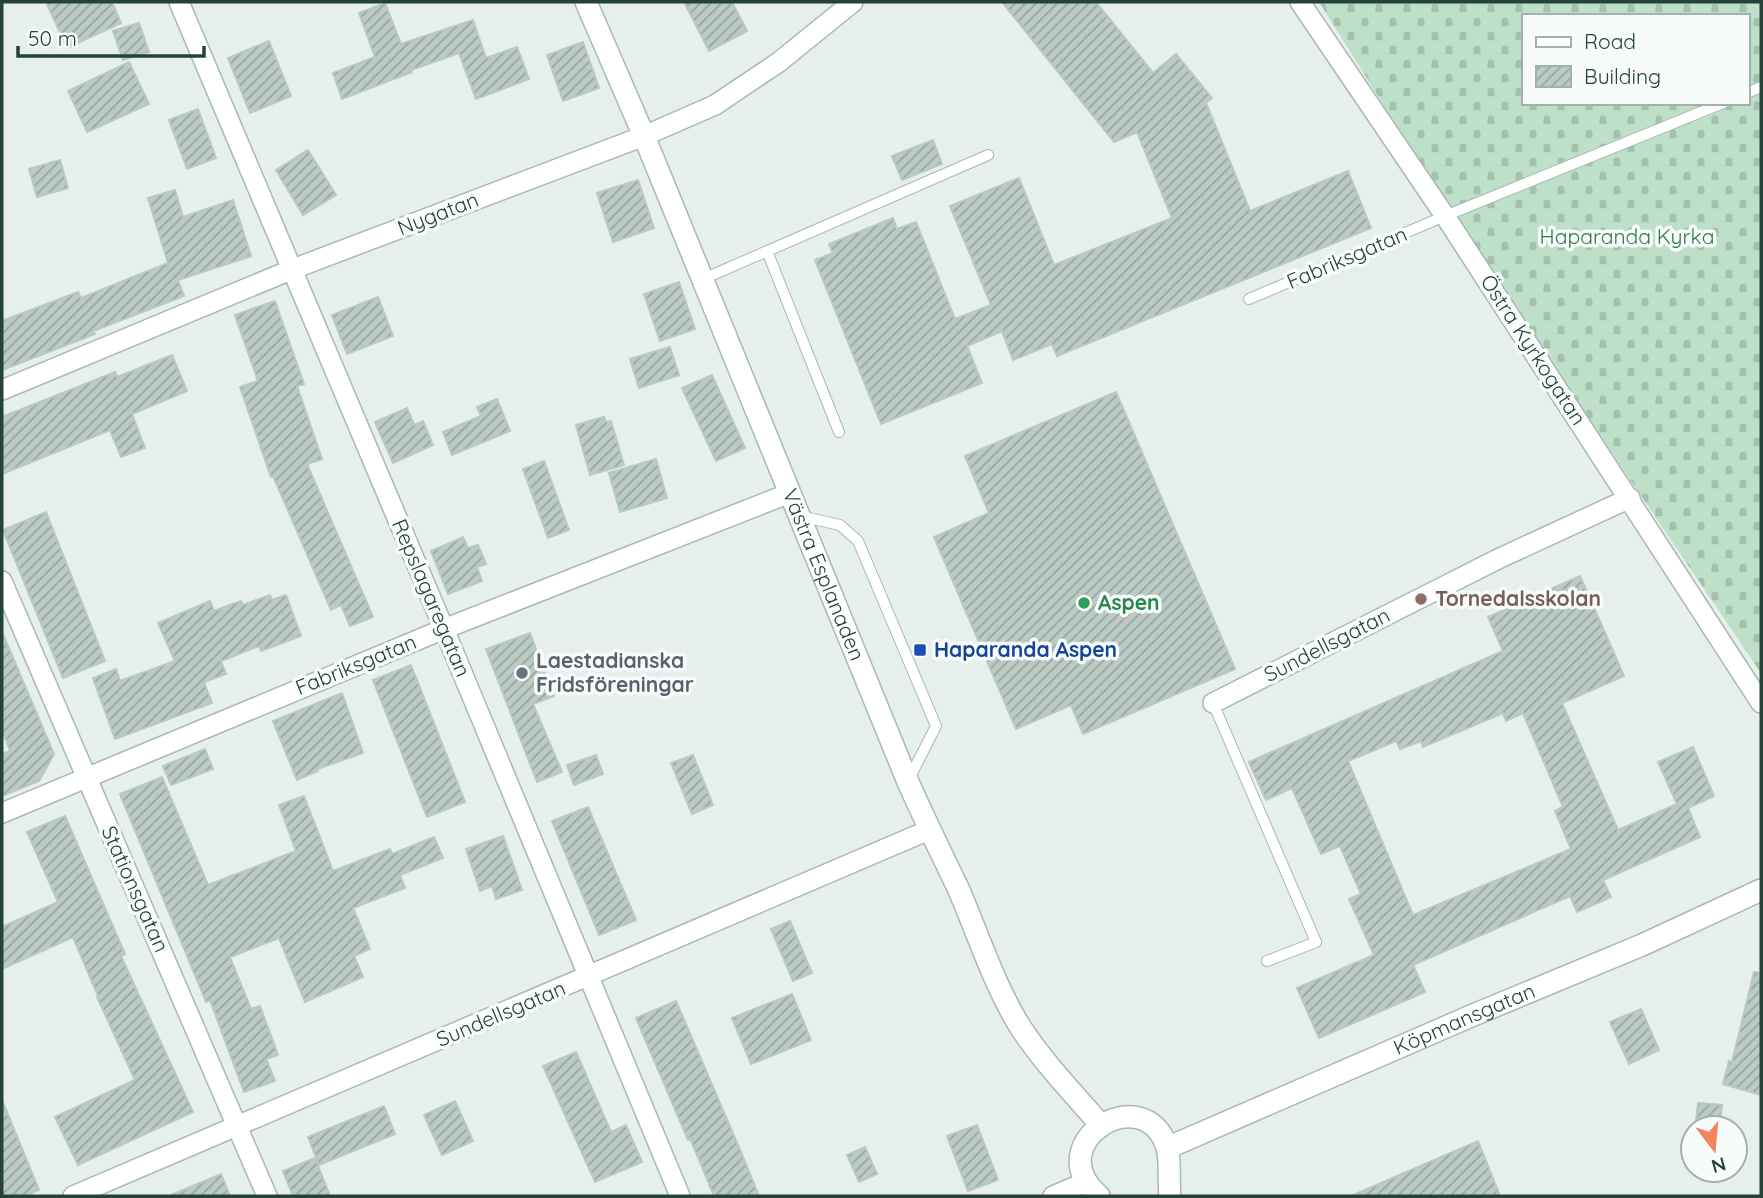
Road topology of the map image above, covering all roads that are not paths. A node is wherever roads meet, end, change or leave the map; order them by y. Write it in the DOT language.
graph roads {
  1 [pos="178,2"];
  2 [pos="586,2"];
  3 [pos="853,2"];
  4 [pos="1300,2"];
  5 [pos="1718,105"];
  6 [pos="644,136"];
  7 [pos="988,155"];
  8 [pos="1446,216"];
  9 [pos="767,251"];
  10 [pos="293,269"];
  11 [pos="703,279"];
  12 [pos="1249,299"];
  13 [pos="2,390"];
  14 [pos="839,432"];
  15 [pos="790,493"];
  16 [pos="1630,498"];
  17 [pos="800,516"];
  18 [pos="3,587"];
  19 [pos="444,629"];
  20 [pos="1213,703"];
  21 [pos="1761,703"];
  22 [pos="86,777"];
  23 [pos="908,782"];
  24 [pos="2,813"];
  25 [pos="929,830"];
  26 [pos="1761,890"];
  27 [pos="1267,961"];
  28 [pos="590,976"];
  29 [pos="1100,1124"];
  30 [pos="237,1125"];
  31 [pos="1167,1148"];
  32 [pos="1168,1173"];
  33 [pos="1093,1189"];
  34 [pos="72,1196"];
  35 [pos="267,1196"];
  36 [pos="680,1196"];
  37 [pos="1053,1196"];
  38 [pos="1151,1196"];
  39 [pos="1170,1196"];
  1 -- 10 [label="street, Repslagaregatan"];
  2 -- 6 [label="street, Västra Esplanaden"];
  3 -- 6 [label="street, Nygatan"];
  4 -- 8 [label="street, Östra Kyrkogatan"];
  5 -- 8 [label="lane, Fabriksgatan"];
  6 -- 10 [label="street, Nygatan"];
  6 -- 11 [label="street, Västra Esplanaden"];
  7 -- 9 [label="lane"];
  8 -- 12 [label="lane, Fabriksgatan"];
  8 -- 16 [label="street, Östra Kyrkogatan"];
  9 -- 11 [label="lane"];
  9 -- 14 [label="lane"];
  10 -- 13 [label="street, Nygatan"];
  10 -- 19 [label="street, Repslagaregatan"];
  11 -- 15 [label="street, Västra Esplanaden"];
  15 -- 17 [label="street, Västra Esplanaden"];
  15 -- 19 [label="street, Fabriksgatan"];
  16 -- 20 [label="street, Sundellsgatan"];
  16 -- 21 [label="street, Östra Kyrkogatan"];
  17 -- 23 [label="street, Västra Esplanaden"];
  17 -- 23 [label="lane"];
  18 -- 22 [label="street, Stationsgatan"];
  19 -- 22 [label="street, Fabriksgatan"];
  19 -- 28 [label="street, Repslagaregatan"];
  20 -- 27 [label="lane"];
  22 -- 24 [label="street, Fabriksgatan"];
  22 -- 30 [label="street, Stationsgatan"];
  23 -- 25 [label="street, Västra Esplanaden"];
  25 -- 28 [label="street, Sundellsgatan"];
  25 -- 29 [label="street, Västra Esplanaden"];
  26 -- 31 [label="street, Köpmansgatan"];
  28 -- 30 [label="street, Sundellsgatan"];
  28 -- 36 [label="street, Repslagaregatan"];
  29 -- 31 [label="street"];
  29 -- 33 [label="street"];
  30 -- 34 [label="street, Sundellsgatan"];
  30 -- 35 [label="street, Stationsgatan"];
  31 -- 32 [label="street"];
  32 -- 38 [label="street"];
  32 -- 39 [label="street"];
  33 -- 37 [label="street"];
}
